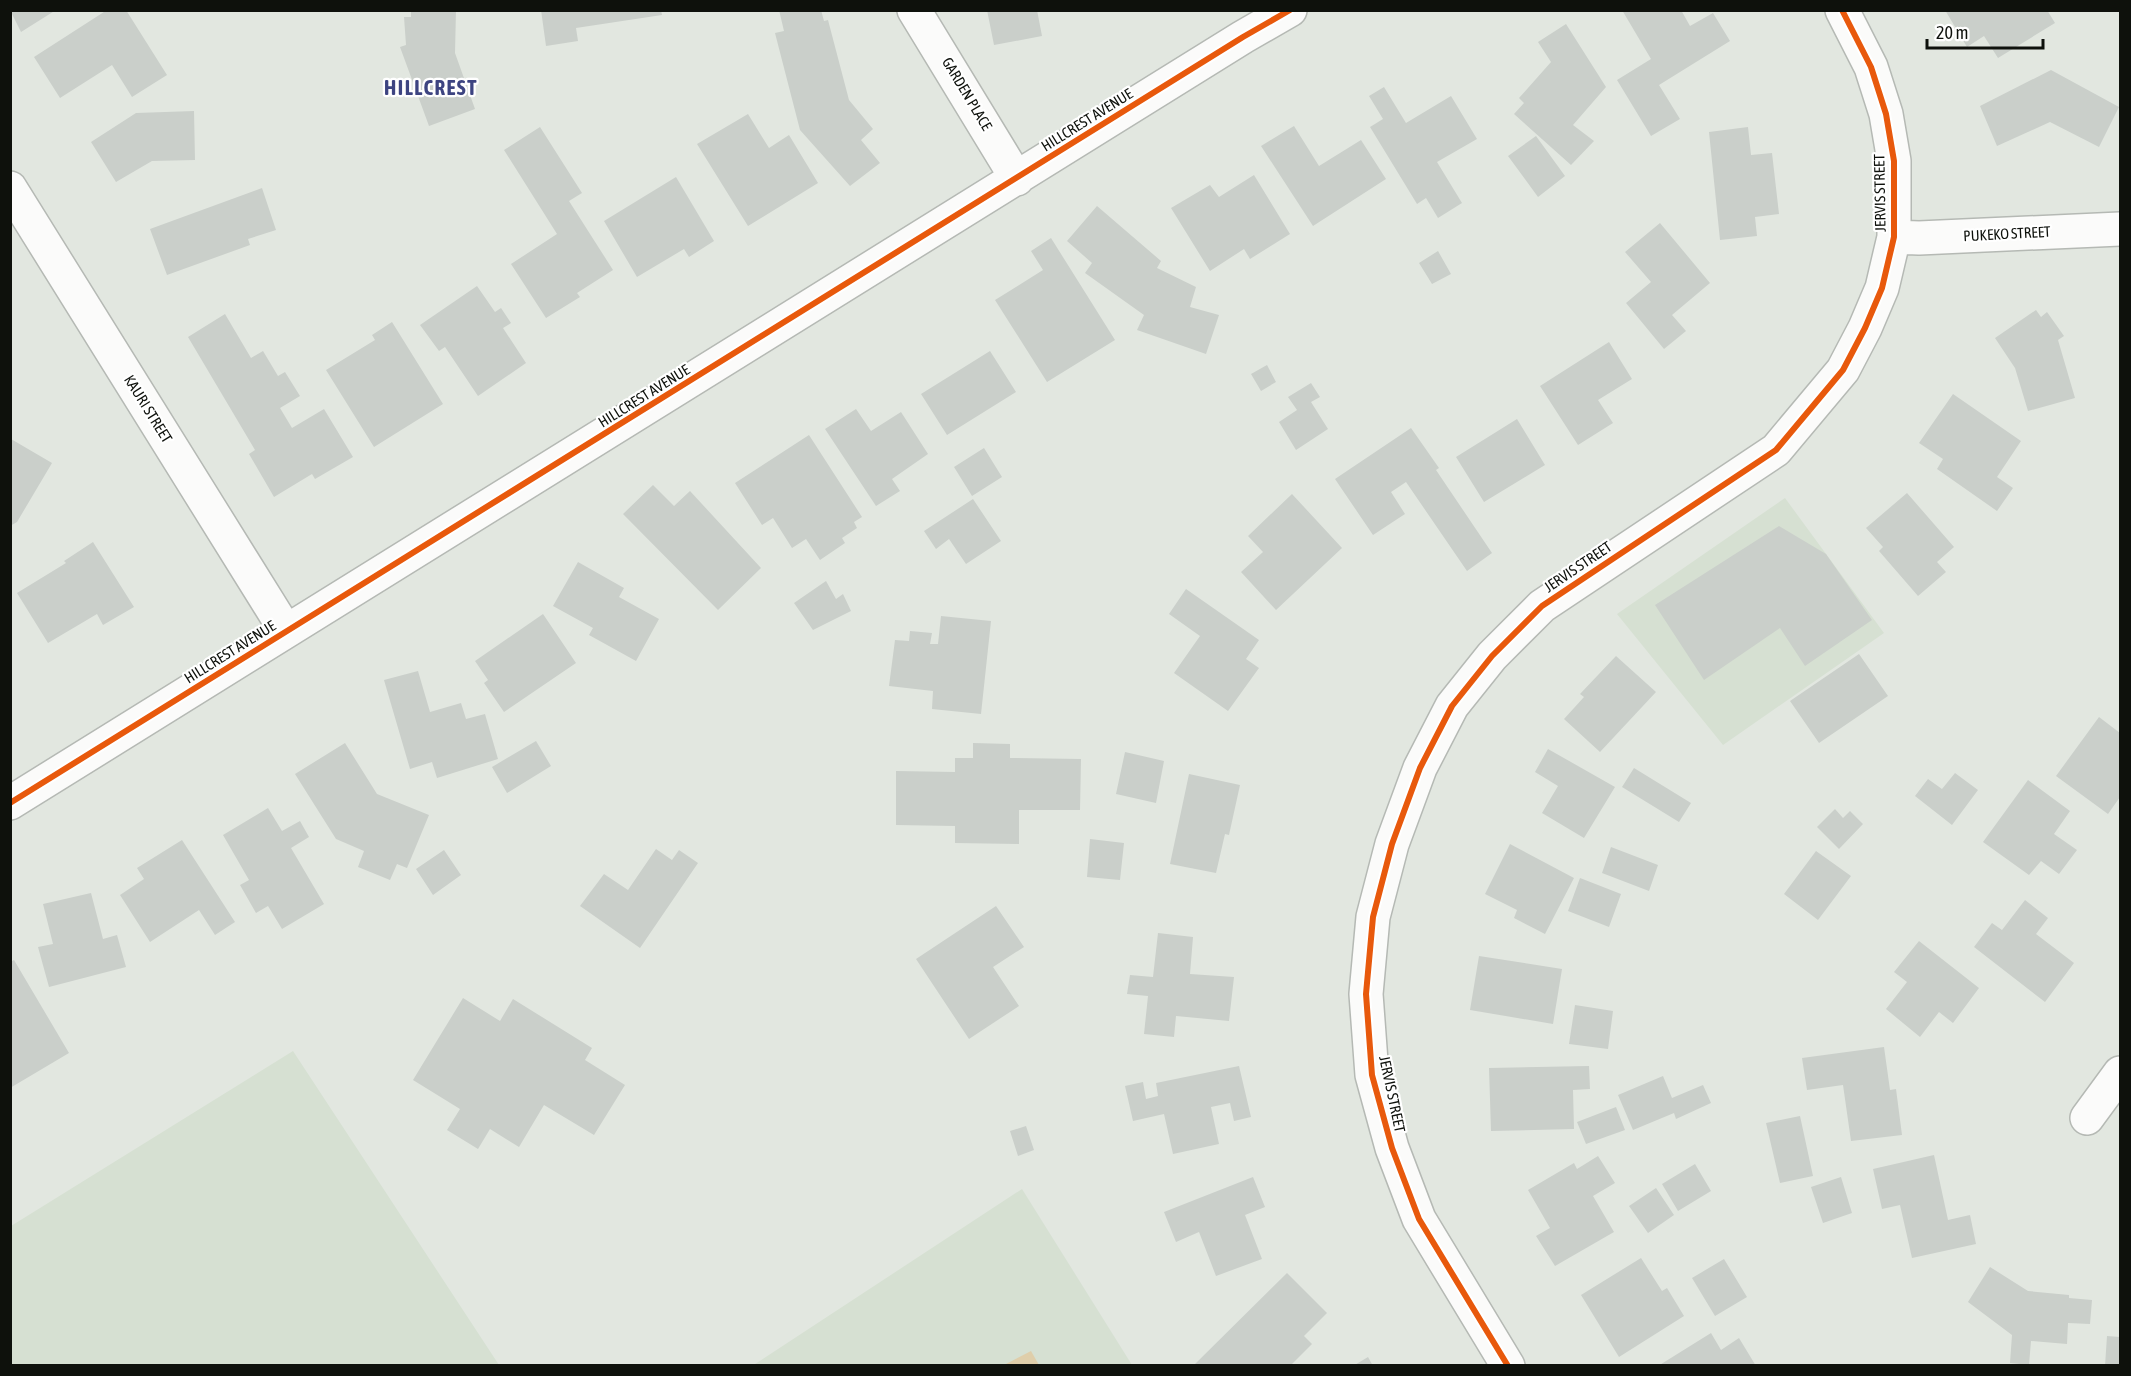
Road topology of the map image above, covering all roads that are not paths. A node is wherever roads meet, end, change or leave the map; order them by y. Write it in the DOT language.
graph roads {
  1 [pos="914,10"];
  2 [pos="1290,10"];
  3 [pos="1842,10"];
  4 [pos="1017,179"];
  5 [pos="10,188"];
  6 [pos="2121,229"];
  7 [pos="1894,237"];
  8 [pos="286,631"];
  9 [pos="10,803"];
  10 [pos="2121,1073"];
  11 [pos="2087,1118"];
  12 [pos="1508,1365"];
  1 -- 4 [label="street, GARDEN PLACE"];
  2 -- 4 [label="street, HILLCREST AVENUE"];
  3 -- 7 [label="street, JERVIS STREET"];
  4 -- 8 [label="street, HILLCREST AVENUE"];
  5 -- 8 [label="street, KAURI STREET"];
  6 -- 7 [label="street, PUKEKO STREET"];
  7 -- 12 [label="street, JERVIS STREET"];
  8 -- 9 [label="street, HILLCREST AVENUE"];
  10 -- 11 [label="street"];
}
